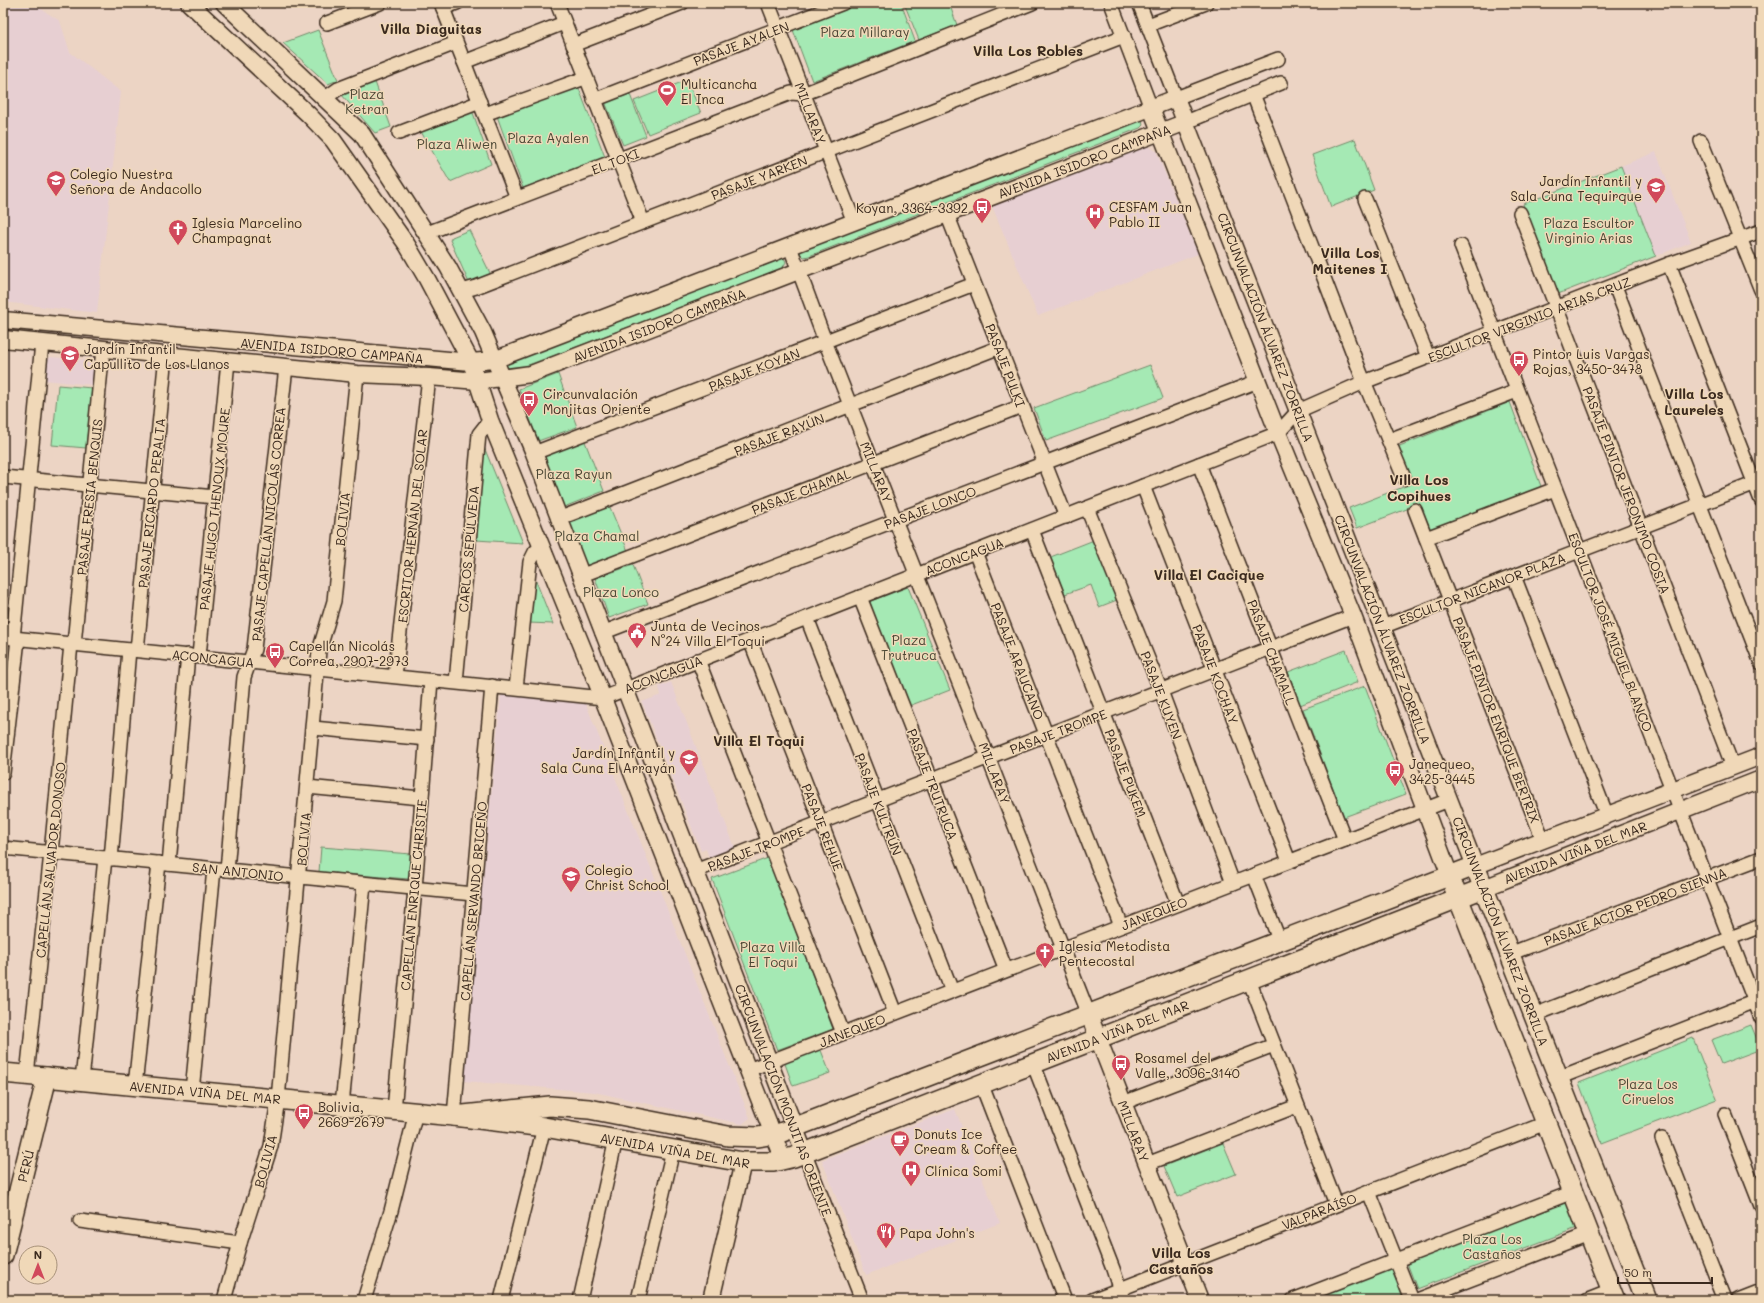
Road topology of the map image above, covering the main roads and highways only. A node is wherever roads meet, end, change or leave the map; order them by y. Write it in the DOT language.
graph roads {
  1 [pos="1475,866"];
  2 [pos="1450,876"];
  3 [pos="1484,888"];
  4 [pos="1458,898"];
  5 [pos="3,1073"];
  6 [pos="47,1077"];
  7 [pos="540,1108"];
  8 [pos="454,1116"];
  9 [pos="544,1127"];
  10 [pos="3,1255"];
  11 [pos="1613,1296"];
  12 [pos="1646,1300"];
  1 -- 2 [label="main road, AVENIDA VIÑA DEL MAR"];
  1 -- 3 [label="main road, CIRCUNVALACIÓN ÁLVAREZ ZORRILLA"];
  2 -- 4 [label="main road, CIRCUNVALACIÓN ÁLVAREZ ZORRILLA"];
  2 -- 7 [label="main road, AVENIDA VIÑA DEL MAR"];
  3 -- 4 [label="main road, AVENIDA VIÑA DEL MAR"];
  3 -- 12 [label="main road, CIRCUNVALACIÓN ÁLVAREZ ZORRILLA"];
  4 -- 9 [label="main road, AVENIDA VIÑA DEL MAR"];
  4 -- 11 [label="main road, CIRCUNVALACIÓN ÁLVAREZ ZORRILLA"];
  5 -- 6 [label="main road, AVENIDA VIÑA DEL MAR"];
  6 -- 8 [label="main road, AVENIDA VIÑA DEL MAR"];
  6 -- 10 [label="main road, PERÚ"];
  7 -- 8 [label="main road, AVENIDA VIÑA DEL MAR"];
  7 -- 9 [label="main road"];
  8 -- 9 [label="main road, AVENIDA VIÑA DEL MAR"];
}
